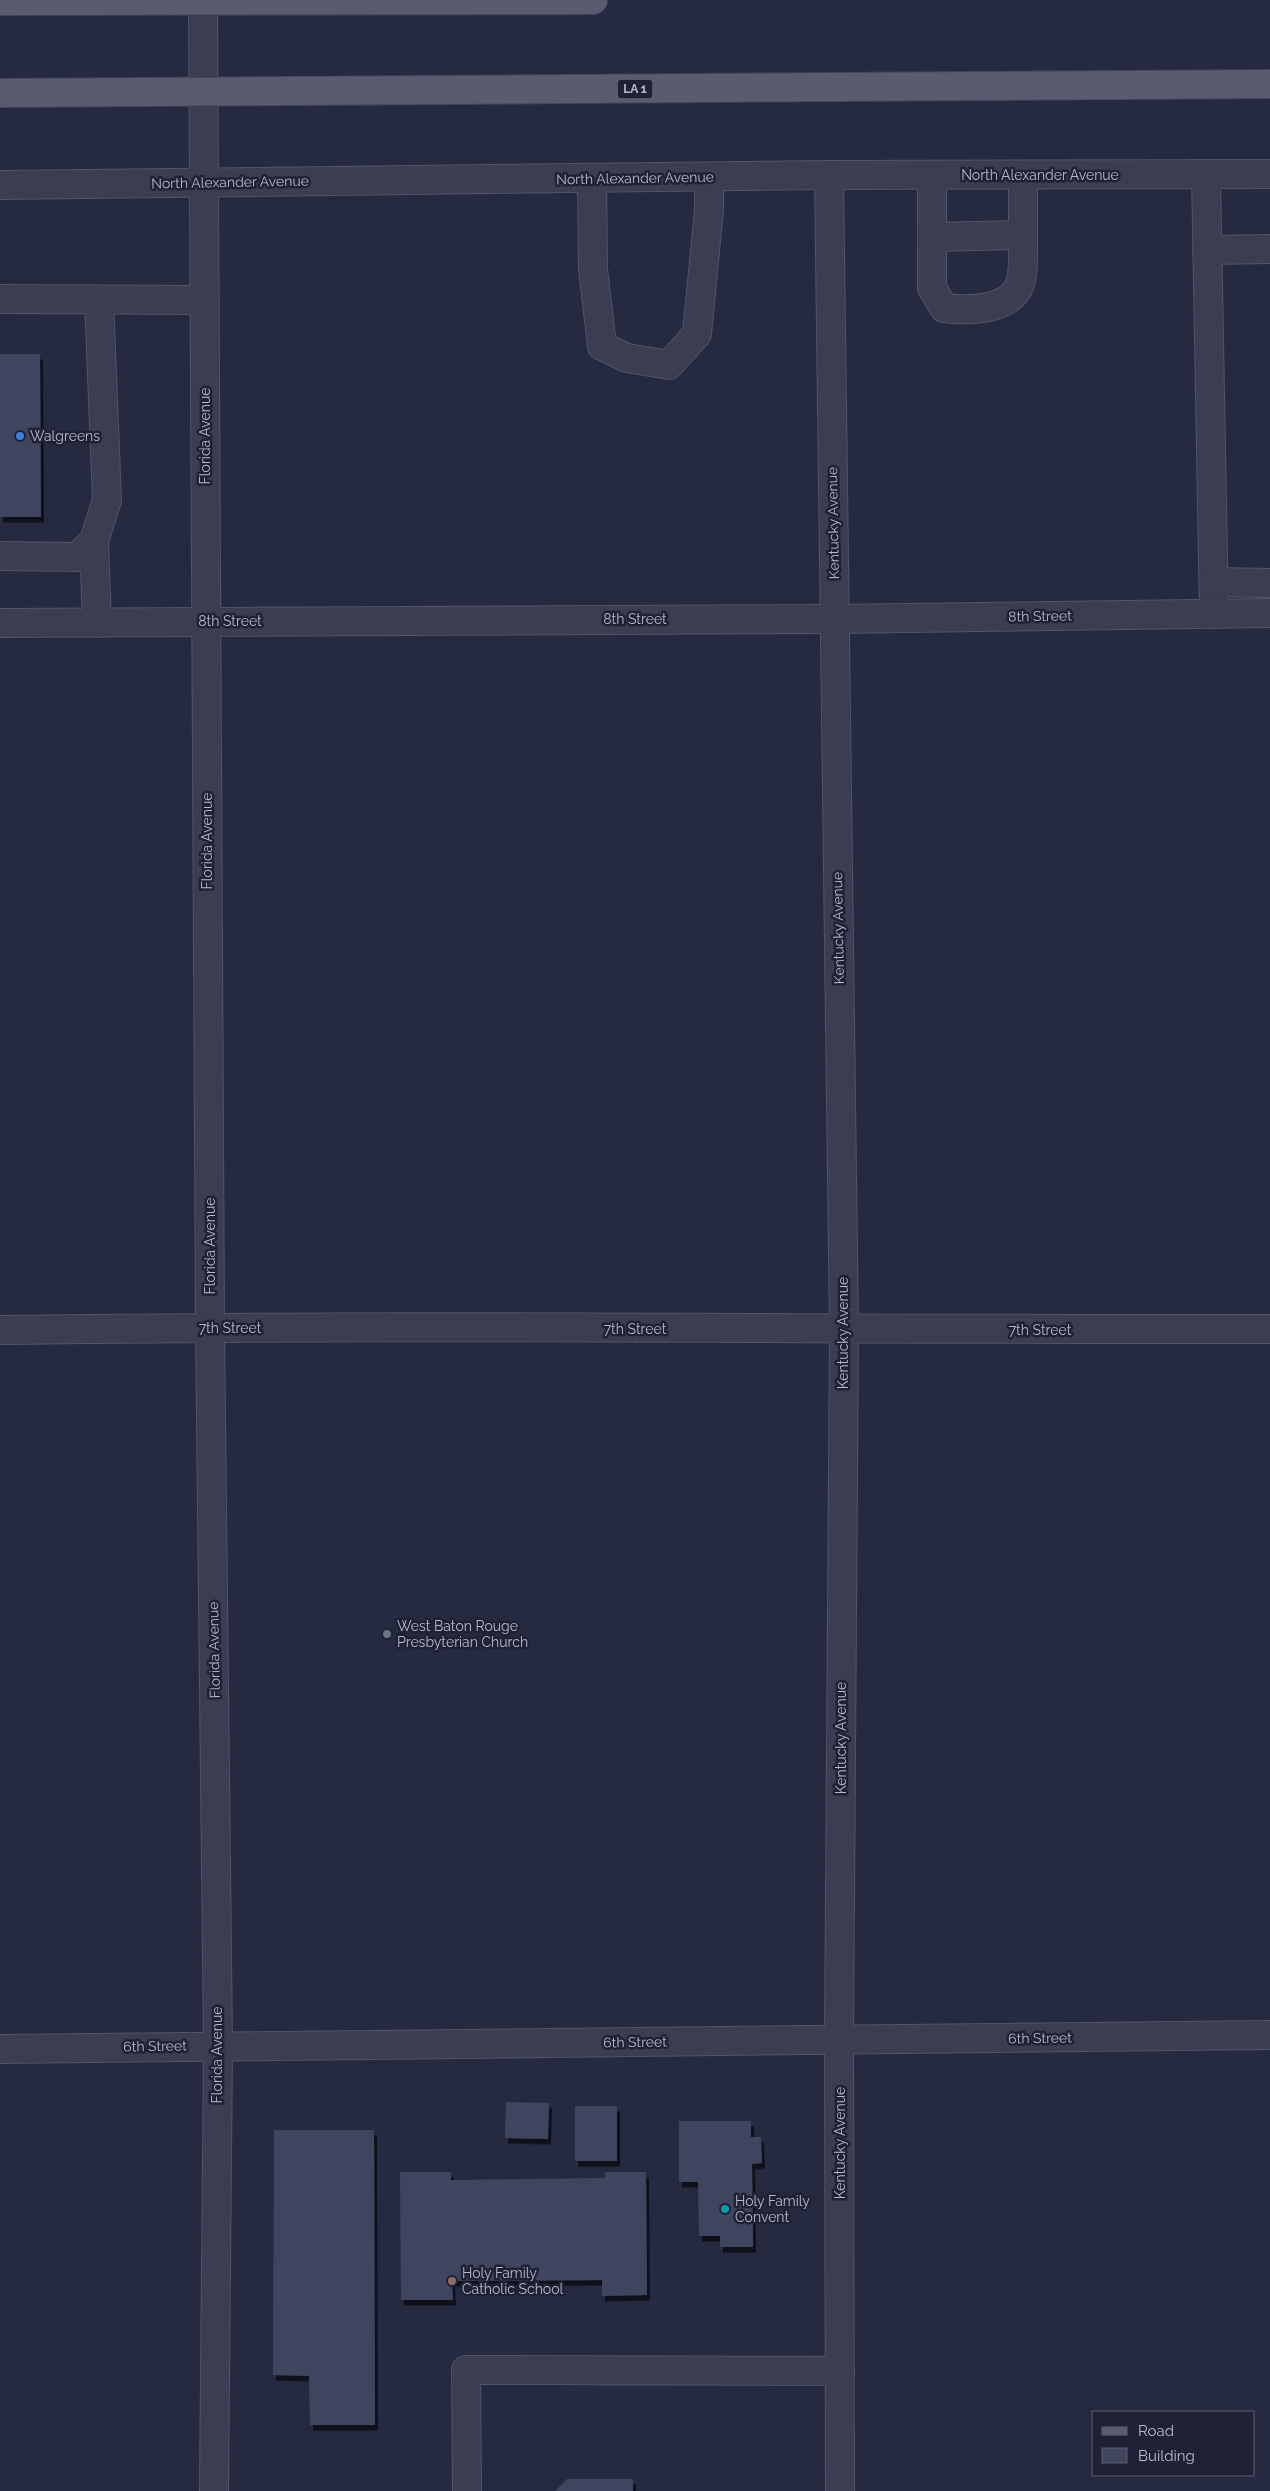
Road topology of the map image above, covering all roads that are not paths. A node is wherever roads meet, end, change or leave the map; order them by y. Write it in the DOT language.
graph roads {
  1 [pos="203,0"];
  2 [pos="593,0"];
  3 [pos="0,1"];
  4 [pos="1270,84"];
  5 [pos="0,93"];
  6 [pos="203,93"];
  7 [pos="1206,174"];
  8 [pos="1270,174"];
  9 [pos="829,175"];
  10 [pos="932,175"];
  11 [pos="1023,175"];
  12 [pos="709,177"];
  13 [pos="592,178"];
  14 [pos="203,183"];
  15 [pos="0,185"];
  16 [pos="1023,236"];
  17 [pos="932,237"];
  18 [pos="1270,249"];
  19 [pos="1208,250"];
  20 [pos="0,299"];
  21 [pos="99,300"];
  22 [pos="204,300"];
  23 [pos="94,541"];
  24 [pos="0,556"];
  25 [pos="1214,582"];
  26 [pos="1270,583"];
  27 [pos="1270,613"];
  28 [pos="1214,614"];
  29 [pos="834,618"];
  30 [pos="206,621"];
  31 [pos="0,623"];
  32 [pos="97,623"];
  33 [pos="210,1327"];
  34 [pos="1270,1329"];
  35 [pos="0,1330"];
  36 [pos="844,1330"];
  37 [pos="1270,2036"];
  38 [pos="839,2040"];
  39 [pos="218,2046"];
  40 [pos="0,2049"];
  41 [pos="840,2371"];
  42 [pos="214,2491"];
  43 [pos="467,2491"];
  44 [pos="840,2491"];
  1 -- 2 [label="main road"];
  1 -- 3 [label="main road"];
  1 -- 6 [label="street, Florida Avenue"];
  4 -- 6 [label="main road, LA 1"];
  5 -- 6 [label="main road, LA 1"];
  6 -- 14 [label="street, Florida Avenue"];
  7 -- 8 [label="street, North Alexander Avenue"];
  7 -- 11 [label="street, North Alexander Avenue"];
  7 -- 19 [label="street"];
  9 -- 10 [label="street, North Alexander Avenue"];
  9 -- 12 [label="street, North Alexander Avenue"];
  9 -- 29 [label="street, Kentucky Avenue"];
  10 -- 11 [label="street, North Alexander Avenue"];
  10 -- 17 [label="street"];
  11 -- 16 [label="street"];
  12 -- 13 [label="street, North Alexander Avenue"];
  12 -- 13 [label="street"];
  13 -- 14 [label="street, North Alexander Avenue"];
  14 -- 15 [label="street, North Alexander Avenue"];
  14 -- 22 [label="street, Florida Avenue"];
  16 -- 17 [label="street"];
  16 -- 17 [label="street"];
  18 -- 19 [label="street"];
  19 -- 25 [label="street"];
  20 -- 21 [label="street"];
  21 -- 22 [label="street"];
  21 -- 23 [label="street"];
  22 -- 30 [label="street, Florida Avenue"];
  23 -- 24 [label="street"];
  23 -- 32 [label="street"];
  25 -- 26 [label="street"];
  25 -- 28 [label="street"];
  27 -- 28 [label="street, 8th Street"];
  28 -- 29 [label="street, 8th Street"];
  29 -- 30 [label="street, 8th Street"];
  29 -- 36 [label="street, Kentucky Avenue"];
  30 -- 32 [label="street, 8th Street"];
  30 -- 33 [label="street, Florida Avenue"];
  31 -- 32 [label="street, 8th Street"];
  33 -- 35 [label="street, 7th Street"];
  33 -- 36 [label="street, 7th Street"];
  33 -- 39 [label="street, Florida Avenue"];
  34 -- 36 [label="street, 7th Street"];
  36 -- 38 [label="street, Kentucky Avenue"];
  37 -- 38 [label="street, 6th Street"];
  38 -- 39 [label="street, 6th Street"];
  38 -- 41 [label="street, Kentucky Avenue"];
  39 -- 40 [label="street, 6th Street"];
  39 -- 42 [label="street, Florida Avenue"];
  41 -- 43 [label="street"];
  41 -- 44 [label="street, Kentucky Avenue"];
}
